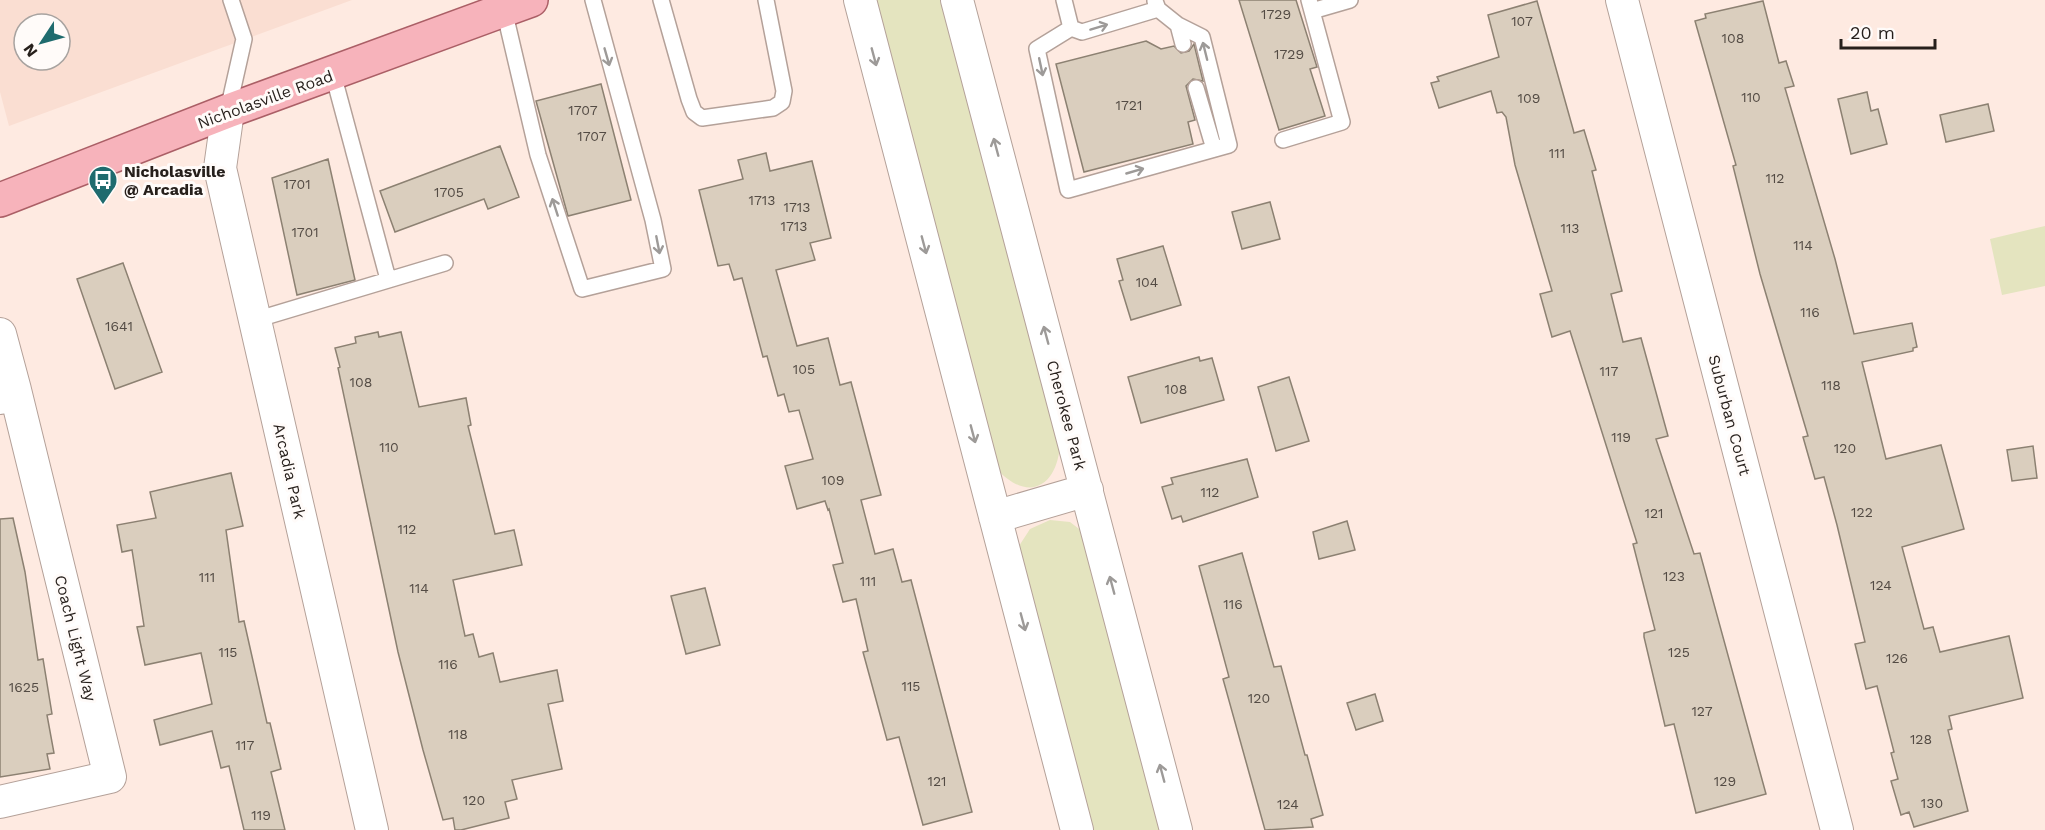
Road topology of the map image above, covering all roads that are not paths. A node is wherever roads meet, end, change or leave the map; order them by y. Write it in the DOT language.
graph roads {
  1 [pos="231,0"];
  2 [pos="593,0"];
  3 [pos="661,0"];
  4 [pos="766,0"];
  5 [pos="860,0"];
  6 [pos="957,0"];
  7 [pos="1064,0"];
  8 [pos="1350,0"];
  9 [pos="1622,0"];
  10 [pos="1157,4"];
  11 [pos="517,5"];
  12 [pos="1311,5"];
  13 [pos="1178,25"];
  14 [pos="1071,28"];
  15 [pos="1182,44"];
  16 [pos="333,74"];
  17 [pos="1196,88"];
  18 [pos="228,111"];
  19 [pos="1283,140"];
  20 [pos="1214,149"];
  21 [pos="0,200"];
  22 [pos="445,263"];
  23 [pos="388,279"];
  24 [pos="255,320"];
  25 [pos="0,334"];
  26 [pos="7,394"];
  27 [pos="1087,490"];
  28 [pos="995,517"];
  29 [pos="0,802"];
  30 [pos="372,830"];
  31 [pos="1077,830"];
  32 [pos="1176,830"];
  33 [pos="1838,830"];
  1 -- 18 [label="lane"];
  2 -- 11 [label="lane, one-way"];
  3 -- 4 [label="lane"];
  5 -- 28 [label="street, one-way"];
  27 -- 6 [label="street, Cherokee Park, one-way"];
  7 -- 14 [label="lane"];
  8 -- 12 [label="lane"];
  9 -- 33 [label="street, Suburban Court"];
  10 -- 13 [label="lane"];
  14 -- 10 [label="lane, one-way"];
  11 -- 16 [label="main road, Nicholasville Road"];
  12 -- 19 [label="lane"];
  13 -- 15 [label="lane"];
  20 -- 13 [label="lane, one-way"];
  14 -- 20 [label="lane, one-way"];
  16 -- 18 [label="main road, Nicholasville Road"];
  16 -- 23 [label="lane"];
  17 -- 20 [label="lane"];
  18 -- 21 [label="main road, Nicholasville Road"];
  18 -- 24 [label="street, Arcadia Park"];
  22 -- 23 [label="lane"];
  23 -- 24 [label="lane"];
  24 -- 30 [label="street, Arcadia Park"];
  25 -- 26 [label="street, Coach Light Way"];
  26 -- 29 [label="street, Coach Light Way"];
  27 -- 28 [label="street"];
  32 -- 27 [label="street, Cherokee Park, one-way"];
  28 -- 31 [label="street, one-way"];
}
